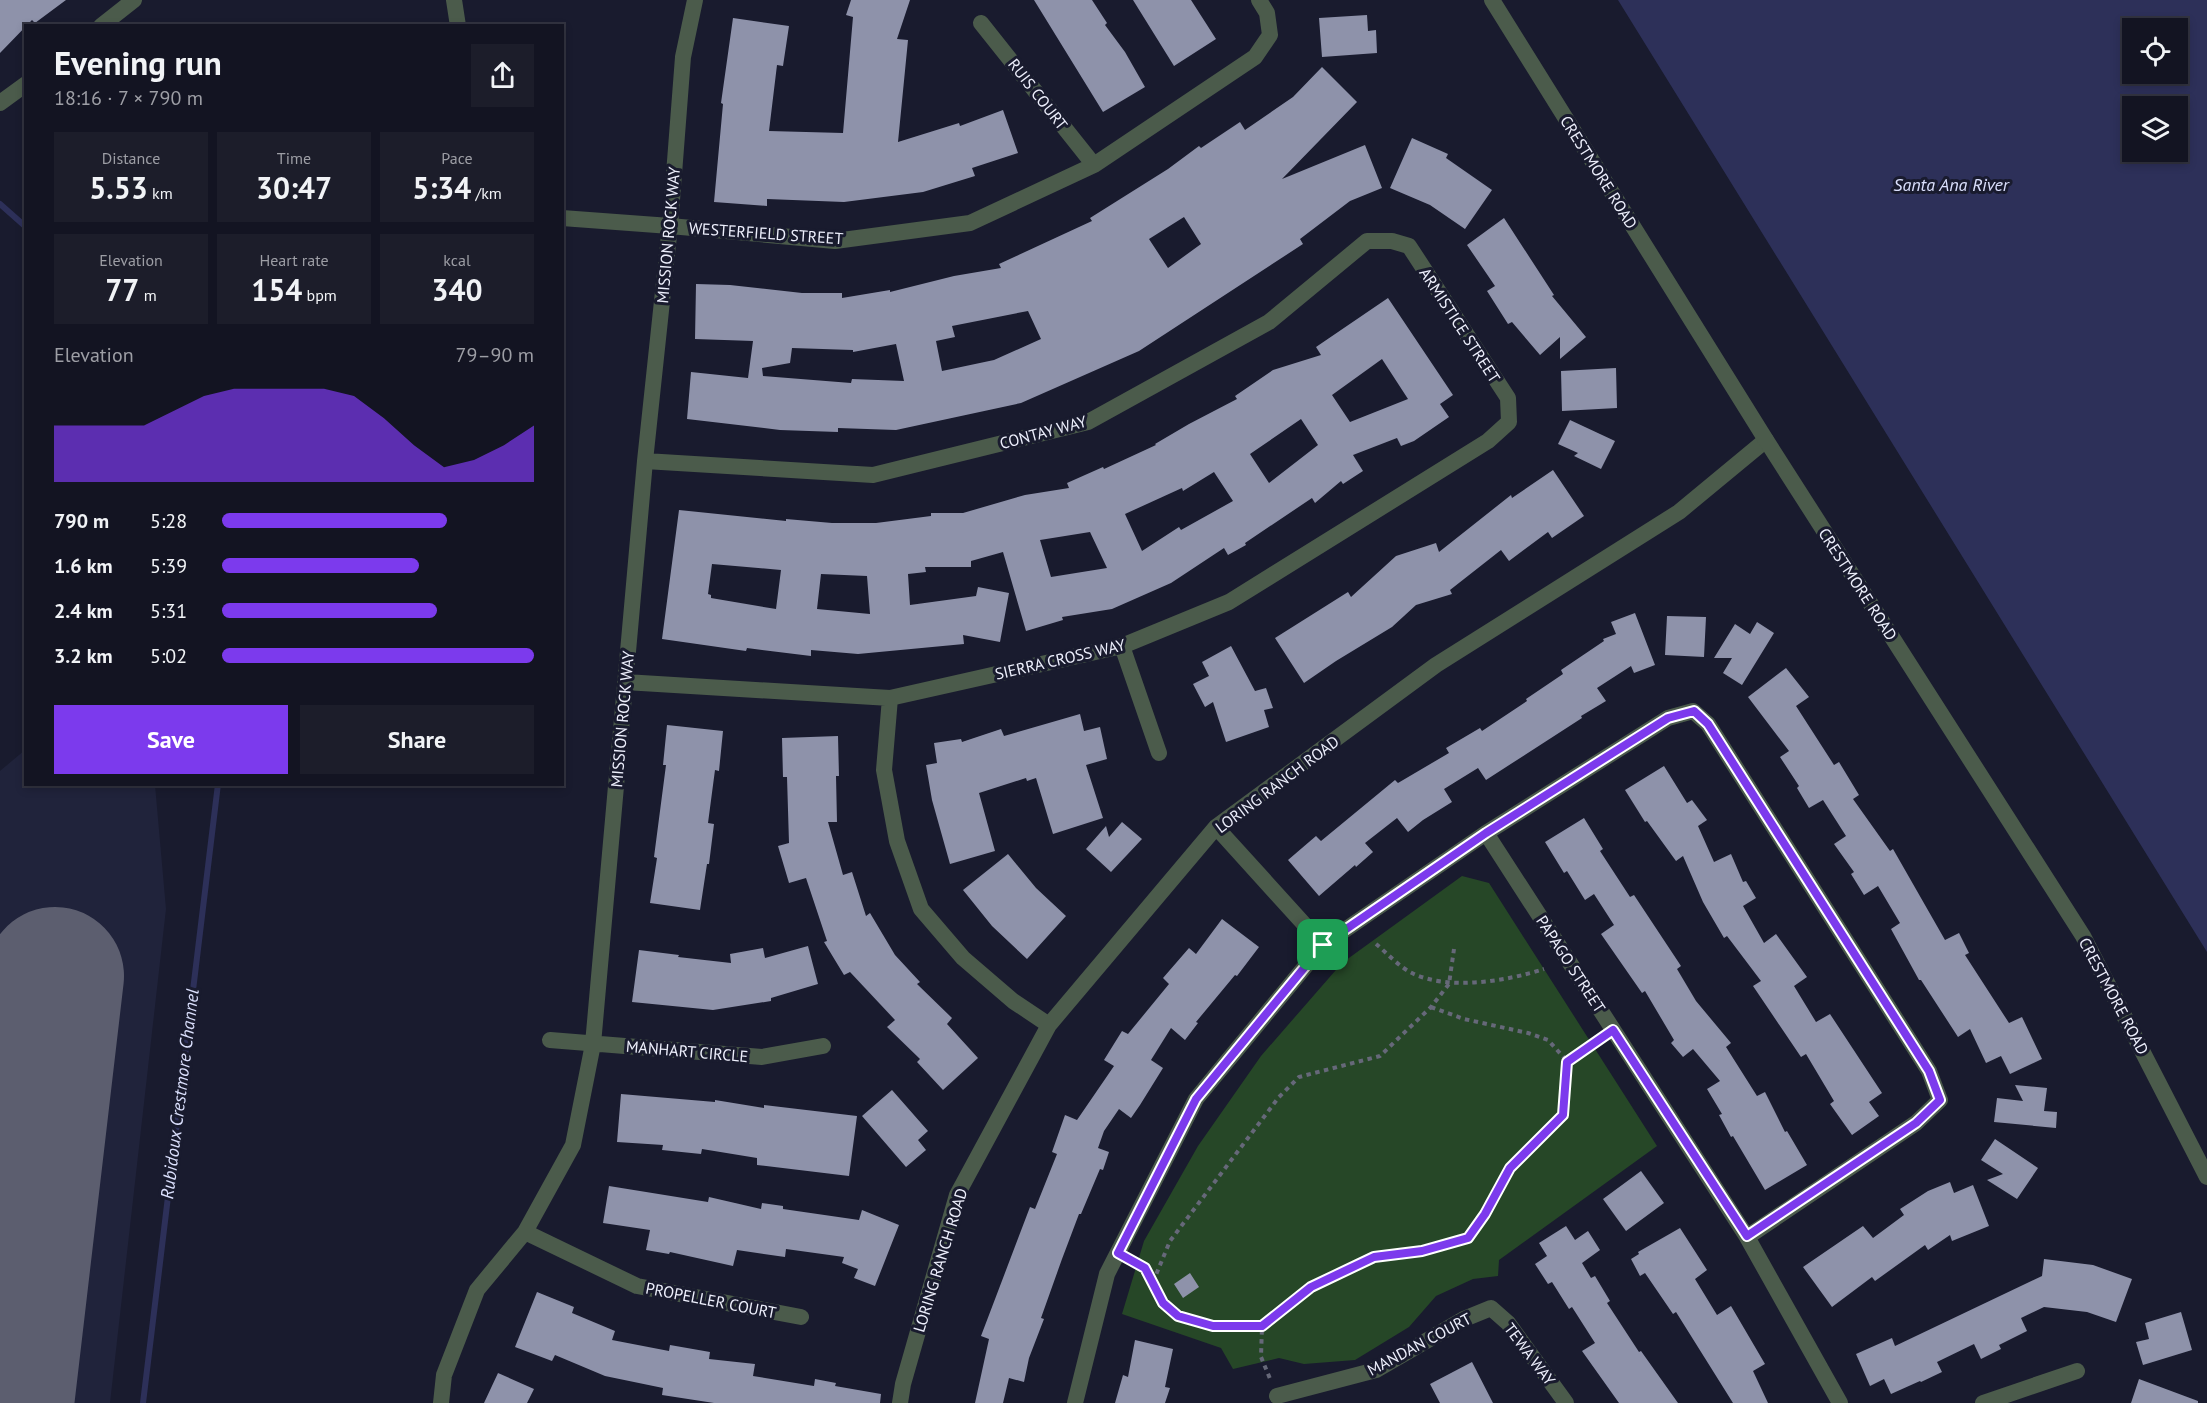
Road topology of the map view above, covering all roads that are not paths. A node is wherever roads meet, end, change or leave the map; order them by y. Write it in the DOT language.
graph roads {
  1 [pos="134,0"];
  2 [pos="454,0"];
  3 [pos="695,0"];
  4 [pos="1259,0"];
  5 [pos="1492,0"];
  6 [pos="981,23"];
  7 [pos="104,24"];
  8 [pos="458,24"];
  9 [pos="24,85"];
  10 [pos="0,103"];
  11 [pos="1094,165"];
  12 [pos="564,218"];
  13 [pos="670,226"];
  14 [pos="1392,241"];
  15 [pos="1509,422"];
  16 [pos="1766,440"];
  17 [pos="645,461"];
  18 [pos="1122,646"];
  19 [pos="625,682"];
  20 [pos="890,698"];
  21 [pos="1159,753"];
  22 [pos="1216,827"];
  23 [pos="1486,833"];
  24 [pos="1323,945"];
  25 [pos="1049,1025"];
  26 [pos="550,1040"];
  27 [pos="593,1044"];
  28 [pos="823,1046"];
  29 [pos="2207,1176"];
  30 [pos="525,1232"];
  31 [pos="1747,1236"];
  32 [pos="1491,1308"];
  33 [pos="801,1317"];
  34 [pos="2077,1371"];
  35 [pos="1277,1396"];
  36 [pos="441,1403"];
  37 [pos="900,1403"];
  38 [pos="1076,1403"];
  39 [pos="1566,1403"];
  40 [pos="1840,1403"];
  41 [pos="1983,1403"];
  1 -- 7 [label="street"];
  2 -- 8 [label="street"];
  3 -- 13 [label="street, MISSION ROCK WAY"];
  4 -- 11 [label="street, WESTERFIELD STREET"];
  5 -- 16 [label="street, CRESTMORE ROAD"];
  6 -- 11 [label="street, RUIS COURT"];
  9 -- 10 [label="street"];
  11 -- 13 [label="street, WESTERFIELD STREET"];
  12 -- 13 [label="street, WESTERFIELD STREET"];
  13 -- 17 [label="street, MISSION ROCK WAY"];
  14 -- 15 [label="street, ARMISTICE STREET"];
  14 -- 17 [label="street, CONTAY WAY"];
  15 -- 18 [label="street, SIERRA CROSS WAY"];
  16 -- 22 [label="street, LORING RANCH ROAD"];
  16 -- 29 [label="street, CRESTMORE ROAD"];
  17 -- 19 [label="street, MISSION ROCK WAY"];
  18 -- 20 [label="street, SIERRA CROSS WAY"];
  18 -- 21 [label="street"];
  19 -- 20 [label="street, SIERRA CROSS WAY"];
  19 -- 27 [label="street, MISSION ROCK WAY"];
  20 -- 25 [label="street"];
  22 -- 24 [label="street"];
  22 -- 25 [label="street, LORING RANCH ROAD"];
  23 -- 24 [label="street"];
  23 -- 31 [label="street, PAPAGO STREET"];
  23 -- 31 [label="street"];
  24 -- 38 [label="street"];
  25 -- 37 [label="street, LORING RANCH ROAD"];
  26 -- 27 [label="street, MANHART CIRCLE"];
  27 -- 28 [label="street, MANHART CIRCLE"];
  27 -- 30 [label="street, MISSION ROCK WAY"];
  30 -- 33 [label="street, PROPELLER COURT"];
  30 -- 36 [label="street, MISSION ROCK WAY"];
  31 -- 40 [label="street, PAPAGO STREET"];
  32 -- 35 [label="street, MANDAN COURT"];
  32 -- 39 [label="street, TEWA WAY"];
  34 -- 41 [label="street"];
}
